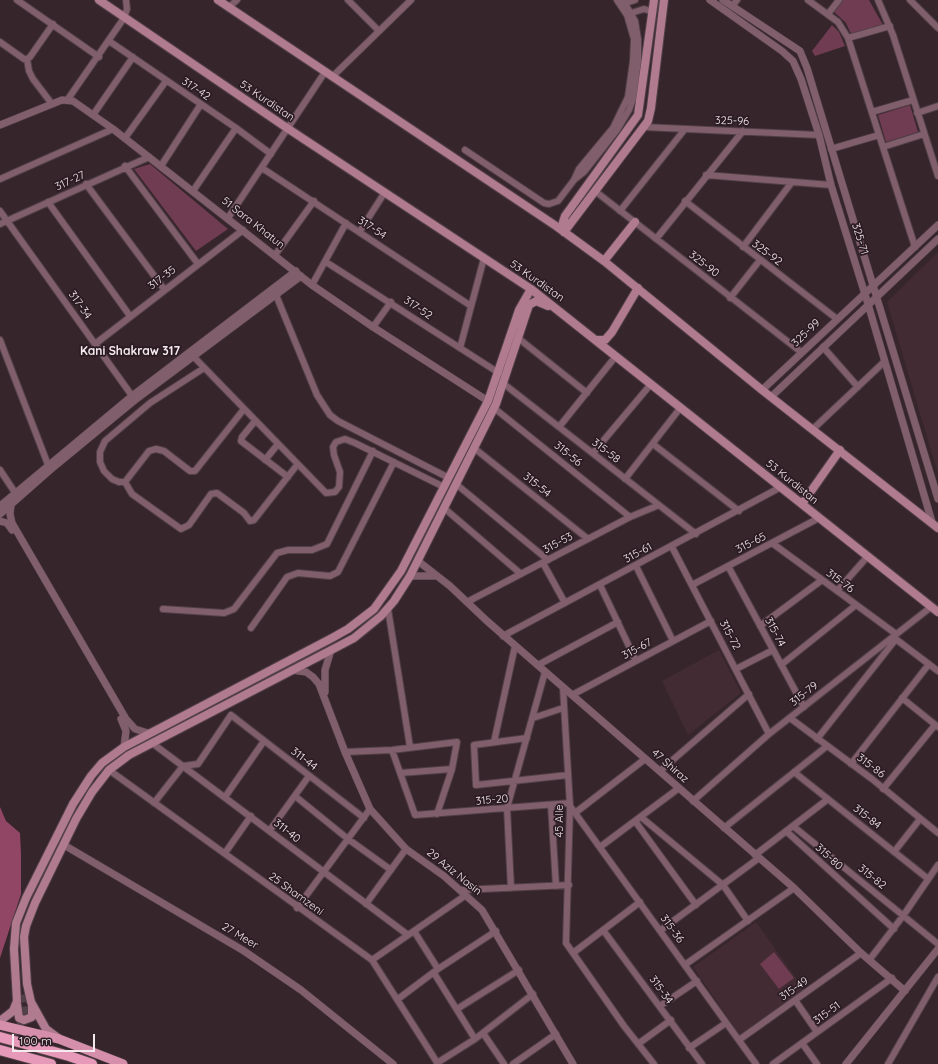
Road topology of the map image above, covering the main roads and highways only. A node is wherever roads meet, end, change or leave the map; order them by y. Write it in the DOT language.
graph roads {
  1 [pos="99,0"];
  2 [pos="218,0"];
  3 [pos="654,0"];
  4 [pos="664,0"];
  5 [pos="635,222"];
  6 [pos="564,232"];
  7 [pos="604,261"];
  8 [pos="638,288"];
  9 [pos="531,289"];
  10 [pos="556,308"];
  11 [pos="523,312"];
  12 [pos="597,340"];
  13 [pos="840,450"];
  14 [pos="802,504"];
  15 [pos="935,525"];
  16 [pos="423,527"];
  17 [pos="432,532"];
  18 [pos="938,612"];
  19 [pos="218,696"];
  20 [pos="222,705"];
  21 [pos="86,801"];
  22 [pos="22,991"];
  23 [pos="17,1002"];
  24 [pos="31,1002"];
  25 [pos="0,1020"];
  26 [pos="0,1025"];
  27 [pos="0,1037"];
  28 [pos="59,1039"];
  29 [pos="0,1050"];
  30 [pos="41,1061"];
  31 [pos="21,1064"];
  32 [pos="51,1064"];
  33 [pos="92,1064"];
  34 [pos="123,1064"];
  1 -- 9 [label="main road, 53 Kurdistan"];
  2 -- 6 [label="main road"];
  3 -- 6 [label="main road"];
  4 -- 6 [label="main road"];
  5 -- 7 [label="main road"];
  6 -- 7 [label="main road"];
  7 -- 8 [label="main road"];
  8 -- 12 [label="main road"];
  8 -- 13 [label="main road"];
  9 -- 10 [label="main road, 53 Kurdistan"];
  9 -- 11 [label="main road"];
  10 -- 11 [label="main road"];
  10 -- 12 [label="main road, 53 Kurdistan"];
  11 -- 16 [label="main road"];
  11 -- 17 [label="main road"];
  12 -- 14 [label="main road, 53 Kurdistan"];
  13 -- 14 [label="main road"];
  13 -- 15 [label="main road"];
  14 -- 18 [label="main road, 53 Kurdistan"];
  16 -- 17 [label="main road"];
  16 -- 19 [label="main road"];
  17 -- 20 [label="main road"];
  19 -- 20 [label="main road"];
  19 -- 23 [label="main road"];
  20 -- 21 [label="main road"];
  21 -- 22 [label="main road"];
  21 -- 24 [label="main road"];
  23 -- 24 [label="main road"];
  23 -- 25 [label="main road"];
  24 -- 28 [label="main road"];
  26 -- 28 [label="main road"];
  27 -- 33 [label="highway"];
  28 -- 34 [label="main road"];
  29 -- 30 [label="highway"];
  30 -- 31 [label="highway"];
  30 -- 32 [label="highway"];
}
